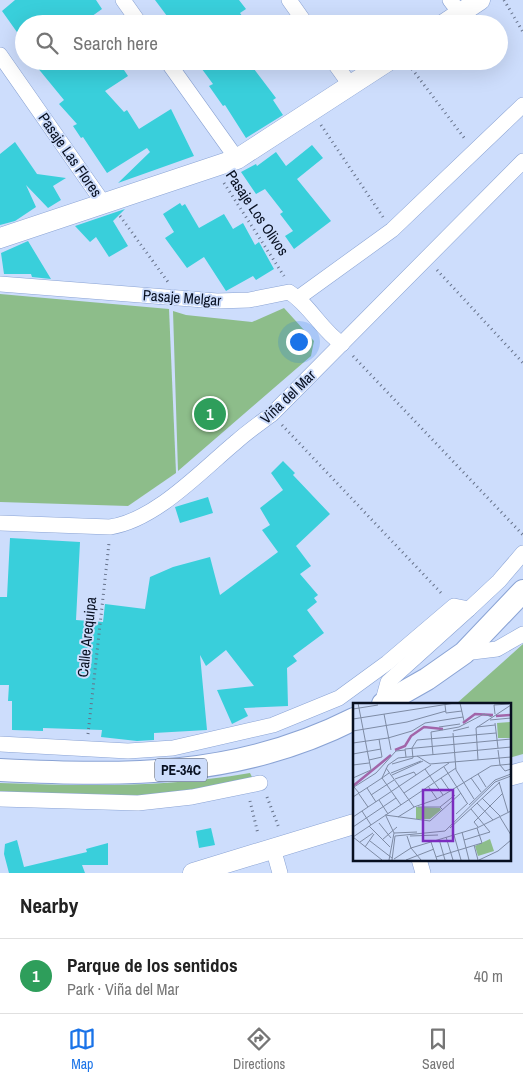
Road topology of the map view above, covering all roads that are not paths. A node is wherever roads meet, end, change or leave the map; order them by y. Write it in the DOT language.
graph roads {
  1 [pos="123,0"];
  2 [pos="289,0"];
  3 [pos="480,0"];
  4 [pos="451,12"];
  5 [pos="134,15"];
  6 [pos="300,15"];
  7 [pos="0,55"];
  8 [pos="173,70"];
  9 [pos="339,70"];
  10 [pos="375,70"];
  11 [pos="351,86"];
  12 [pos="523,105"];
  13 [pos="237,159"];
  14 [pos="522,164"];
  15 [pos="104,204"];
  16 [pos="0,238"];
  17 [pos="0,284"];
  18 [pos="298,298"];
  19 [pos="342,344"];
  20 [pos="0,522"];
  21 [pos="523,553"];
  22 [pos="523,591"];
  23 [pos="461,608"];
  24 [pos="523,634"];
  25 [pos="464,653"];
  26 [pos="383,703"];
  27 [pos="385,703"];
  28 [pos="353,719"];
  29 [pos="273,725"];
  30 [pos="0,744"];
  31 [pos="38,747"];
  32 [pos="284,747"];
  33 [pos="173,748"];
  34 [pos="0,770"];
  35 [pos="175,771"];
  36 [pos="34,772"];
  37 [pos="523,772"];
  38 [pos="510,776"];
  39 [pos="260,783"];
  40 [pos="0,799"];
  41 [pos="353,824"];
  42 [pos="273,848"];
  43 [pos="418,860"];
  44 [pos="193,873"];
  45 [pos="280,873"];
  46 [pos="423,873"];
  1 -- 5 [label="street"];
  2 -- 6 [label="street"];
  3 -- 4 [label="street"];
  7 -- 15 [label="street, Pasaje Las Flores"];
  8 -- 13 [label="street"];
  9 -- 11 [label="street"];
  10 -- 11 [label="street"];
  11 -- 13 [label="street"];
  12 -- 18 [label="street"];
  13 -- 15 [label="street"];
  14 -- 19 [label="street, Viña del Mar"];
  15 -- 16 [label="street"];
  17 -- 18 [label="street, Pasaje Melgar"];
  18 -- 19 [label="street"];
  19 -- 20 [label="street, Viña del Mar"];
  21 -- 23 [label="street"];
  22 -- 25 [label="main road"];
  23 -- 26 [label="street"];
  23 -- 29 [label="street"];
  24 -- 25 [label="street"];
  25 -- 27 [label="main road"];
  28 -- 32 [label="main road, PE-34C"];
  29 -- 32 [label="street"];
  29 -- 33 [label="street"];
  30 -- 31 [label="street"];
  31 -- 33 [label="street"];
  31 -- 36 [label="street"];
  32 -- 35 [label="main road, PE-34C"];
  33 -- 35 [label="street"];
  34 -- 36 [label="main road, PE-34C"];
  35 -- 36 [label="main road, PE-34C"];
  37 -- 38 [label="street"];
  39 -- 40 [label="street"];
  41 -- 42 [label="street"];
  42 -- 44 [label="street"];
  42 -- 45 [label="street"];
  43 -- 46 [label="street"];
}
